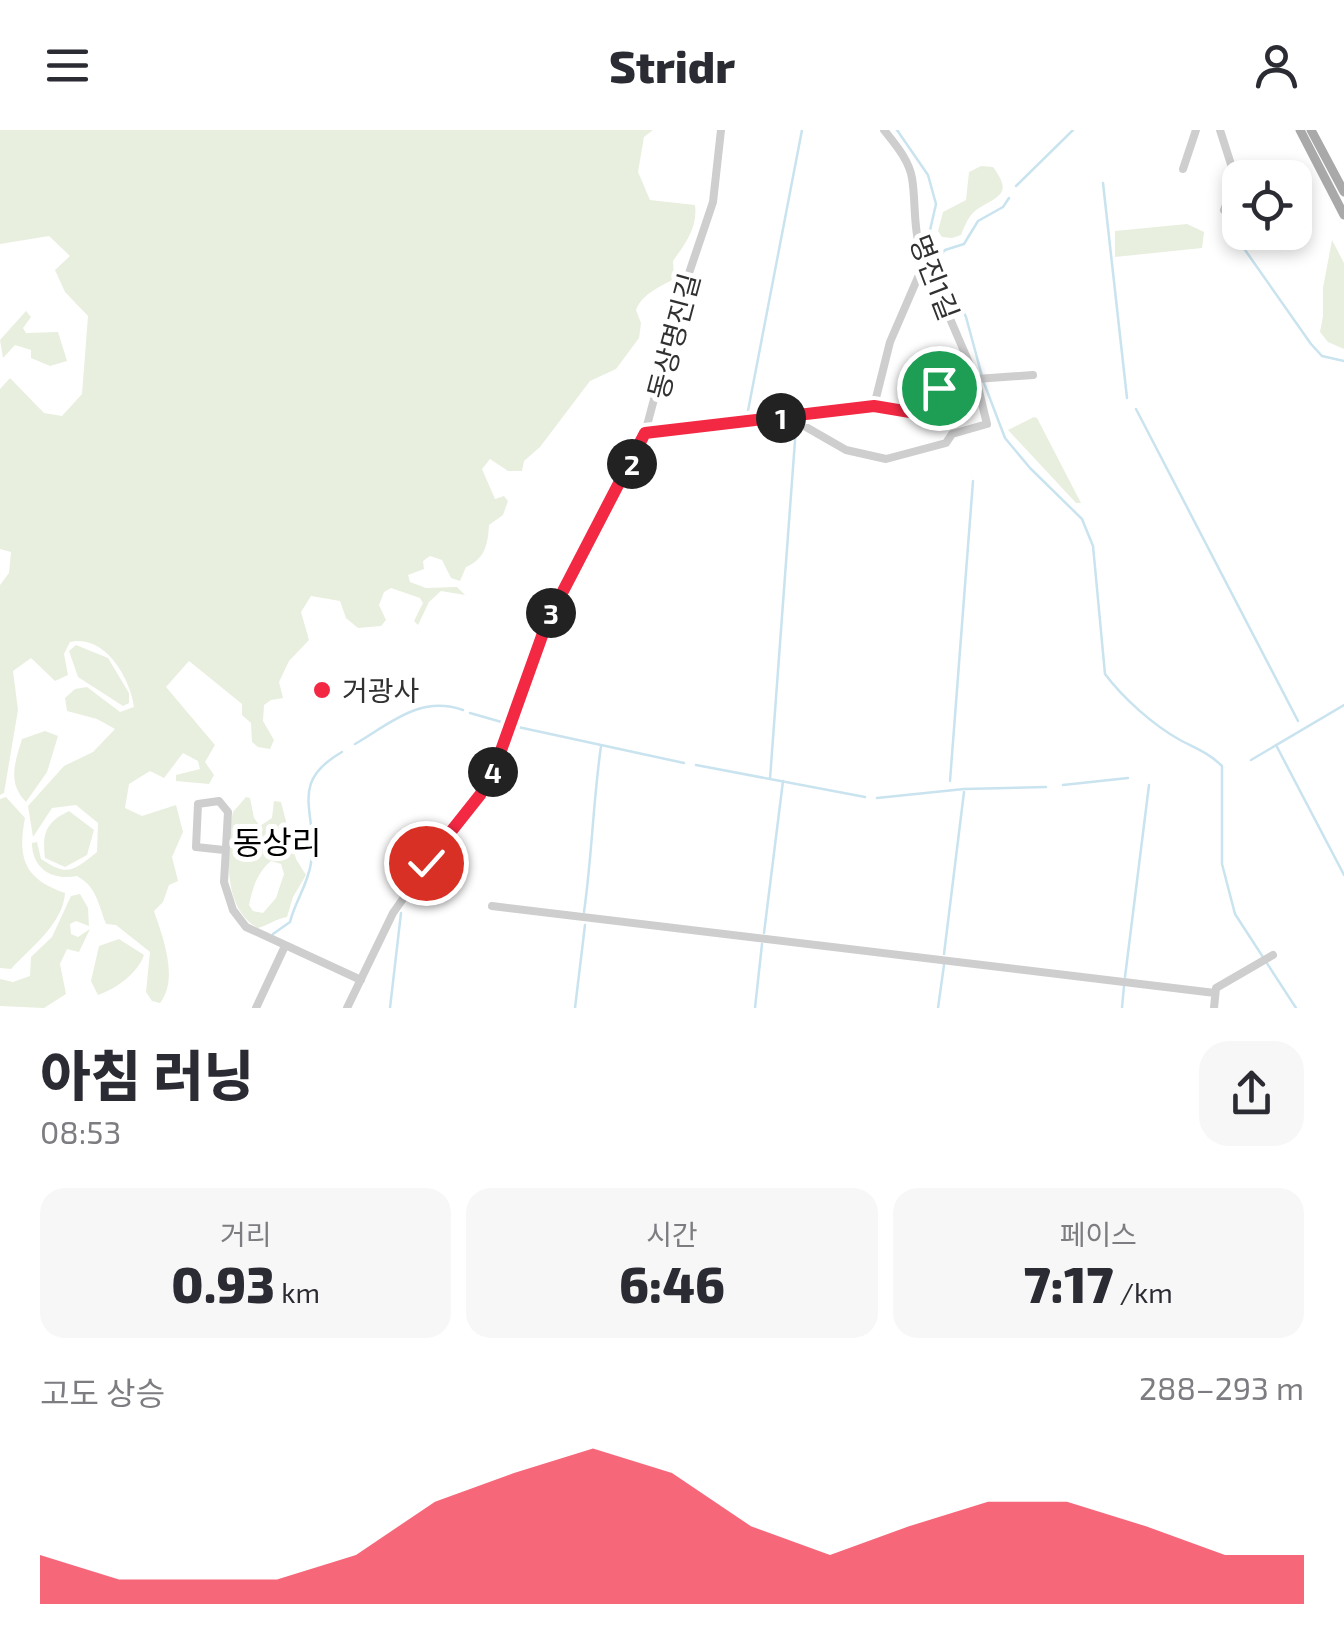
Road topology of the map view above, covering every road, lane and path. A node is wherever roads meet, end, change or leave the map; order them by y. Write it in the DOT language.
graph roads {
  1 [pos="721,130"];
  2 [pos="884,130"];
  3 [pos="1196,130"];
  4 [pos="1219,130"];
  5 [pos="1300,130"];
  6 [pos="1311,130"];
  7 [pos="1209,131"];
  8 [pos="1228,160"];
  9 [pos="1183,169"];
  10 [pos="1344,192"];
  11 [pos="1344,215"];
  12 [pos="925,261"];
  13 [pos="1033,375"];
  14 [pos="981,379"];
  15 [pos="874,406"];
  16 [pos="795,417"];
  17 [pos="645,433"];
  18 [pos="224,850"];
  19 [pos="492,906"];
  20 [pos="285,946"];
  21 [pos="1273,956"];
  22 [pos="360,980"];
  23 [pos="1215,992"];
  24 [pos="256,1008"];
  25 [pos="347,1008"];
  26 [pos="1214,1008"];
  1 -- 17 [label="street, 동상명진길"];
  2 -- 12 [label="street, 명진1길"];
  3 -- 9 [label="street"];
  4 -- 7 [label="street"];
  4 -- 8 [label="street"];
  5 -- 11 [label="main road"];
  6 -- 10 [label="main road"];
  12 -- 14 [label="street, 명진1길"];
  12 -- 15 [label="street"];
  13 -- 14 [label="street"];
  14 -- 15 [label="street"];
  14 -- 16 [label="street, 명진1길"];
  15 -- 16 [label="street"];
  16 -- 17 [label="street"];
  17 -- 22 [label="street, 동상명진길"];
  18 -- 18 [label="street"];
  18 -- 20 [label="street"];
  19 -- 23 [label="street"];
  20 -- 22 [label="street"];
  20 -- 24 [label="street"];
  21 -- 23 [label="street"];
  22 -- 25 [label="street, 동상명진길"];
  23 -- 26 [label="street"];
}
